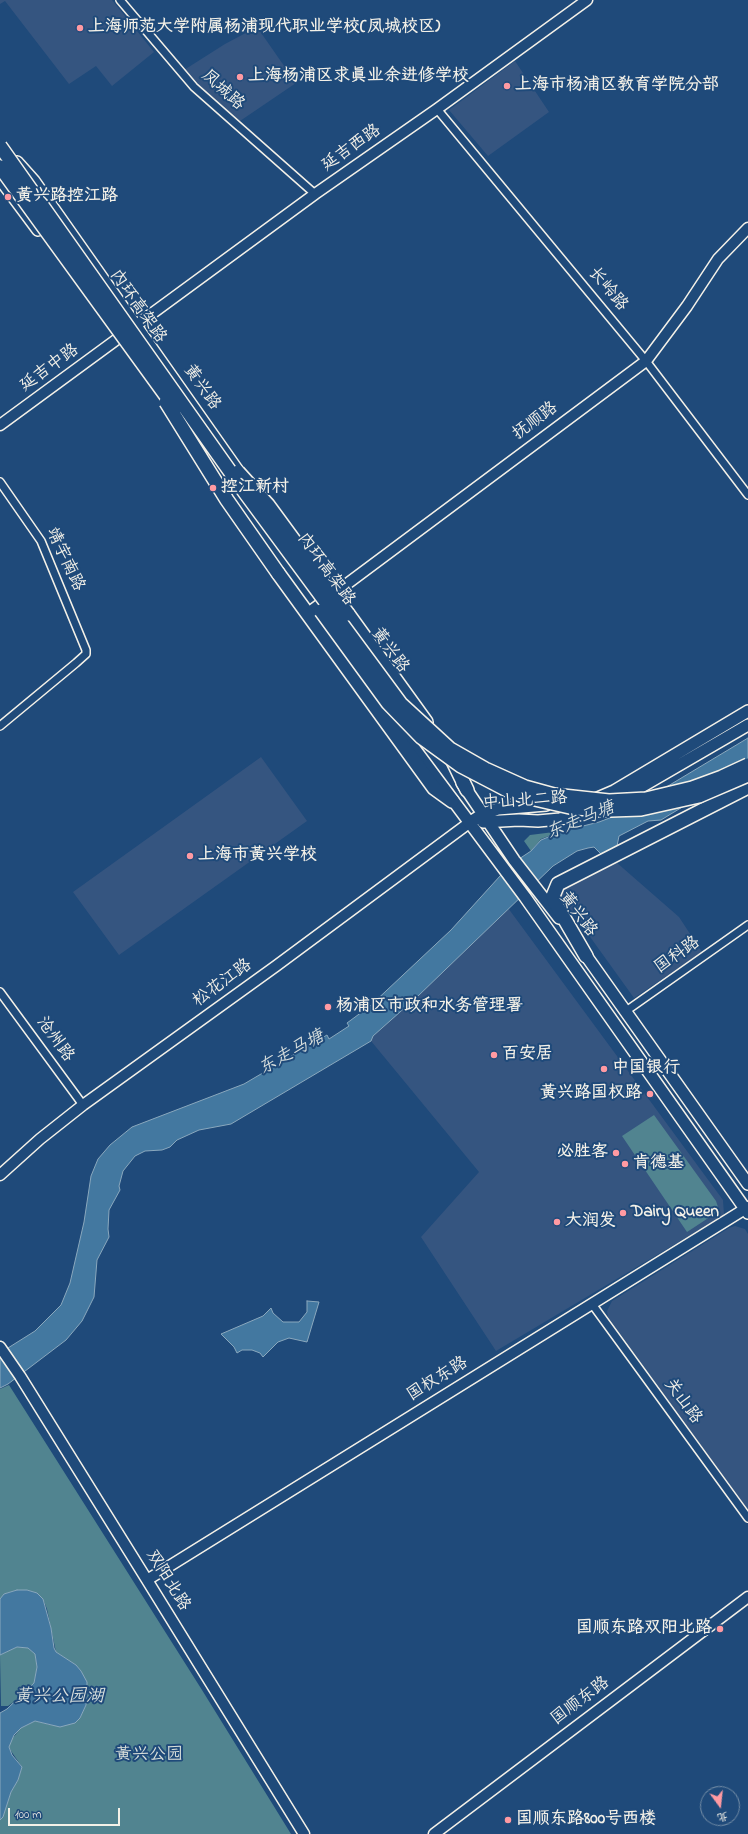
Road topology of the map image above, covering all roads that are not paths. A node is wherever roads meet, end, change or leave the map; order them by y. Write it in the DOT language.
graph roads {
  1 [pos="120,0"];
  2 [pos="587,0"];
  3 [pos="437,109"];
  4 [pos="0,141"];
  5 [pos="0,146"];
  6 [pos="0,167"];
  7 [pos="0,179"];
  8 [pos="315,194"];
  9 [pos="748,228"];
  10 [pos="137,326"];
  11 [pos="119,340"];
  12 [pos="646,361"];
  13 [pos="148,371"];
  14 [pos="0,425"];
  15 [pos="206,437"];
  16 [pos="0,482"];
  17 [pos="748,495"];
  18 [pos="328,597"];
  19 [pos="312,610"];
  20 [pos="748,711"];
  21 [pos="748,725"];
  22 [pos="0,726"];
  23 [pos="748,765"];
  24 [pos="748,775"];
  25 [pos="748,787"];
  26 [pos="467,790"];
  27 [pos="452,801"];
  28 [pos="485,818"];
  29 [pos="468,823"];
  30 [pos="748,925"];
  31 [pos="586,956"];
  32 [pos="0,992"];
  33 [pos="626,1011"];
  34 [pos="83,1105"];
  35 [pos="0,1175"];
  36 [pos="748,1184"];
  37 [pos="747,1210"];
  38 [pos="592,1304"];
  39 [pos="1,1349"];
  40 [pos="748,1518"];
  41 [pos="147,1580"];
  42 [pos="748,1597"];
  43 [pos="304,1834"];
  44 [pos="434,1834"];
  1 -- 8 [label="street, 凤城路"];
  2 -- 3 [label="street, 延吉西路"];
  3 -- 8 [label="street, 延吉西路"];
  3 -- 12 [label="street, 长岭路"];
  4 -- 10 [label="main road, 黄兴路"];
  5 -- 15 [label="highway, 内环高架路, bridge"];
  6 -- 13 [label="highway, 内环高架路, bridge"];
  7 -- 11 [label="main road, 黄兴路"];
  8 -- 10 [label="street, 延吉西路"];
  9 -- 12 [label="street, 抚顺路"];
  10 -- 11 [label="street, 延吉西路"];
  10 -- 18 [label="main road, 黄兴路"];
  11 -- 14 [label="street, 延吉中路"];
  11 -- 19 [label="main road, 黄兴路"];
  12 -- 17 [label="street, 长岭路"];
  12 -- 18 [label="street, 抚顺路"];
  13 -- 24 [label="highway, 内环高架路, bridge"];
  13 -- 27 [label="highway, bridge"];
  15 -- 23 [label="highway, 内环高架路, bridge"];
  15 -- 26 [label="highway, bridge"];
  16 -- 22 [label="street, 靖宇南路"];
  18 -- 19 [label="street, 抚顺路"];
  18 -- 26 [label="main road, 黄兴路"];
  19 -- 27 [label="main road, 黄兴路"];
  20 -- 28 [label="main road, 中山北二路"];
  21 -- 28 [label="main road, 中山北二路"];
  25 -- 31 [label="highway"];
  26 -- 28 [label="main road, 黄兴路"];
  27 -- 29 [label="main road, 黄兴路"];
  28 -- 29 [label="main road, 中山北二路"];
  28 -- 31 [label="main road, 黄兴路"];
  29 -- 34 [label="street, 松花江路"];
  29 -- 37 [label="main road, 黄兴路"];
  30 -- 33 [label="street, 国科路"];
  31 -- 33 [label="main road, 黄兴路"];
  32 -- 34 [label="street, 沧州路"];
  33 -- 36 [label="main road, 黄兴路"];
  34 -- 35 [label="street, 松花江路"];
  37 -- 38 [label="street, 国权东路"];
  38 -- 40 [label="street, 关山路"];
  38 -- 41 [label="street, 国权东路"];
  39 -- 41 [label="street, 双阳北路"];
  41 -- 43 [label="street, 双阳北路"];
  42 -- 44 [label="street, 国顺东路"];
}
